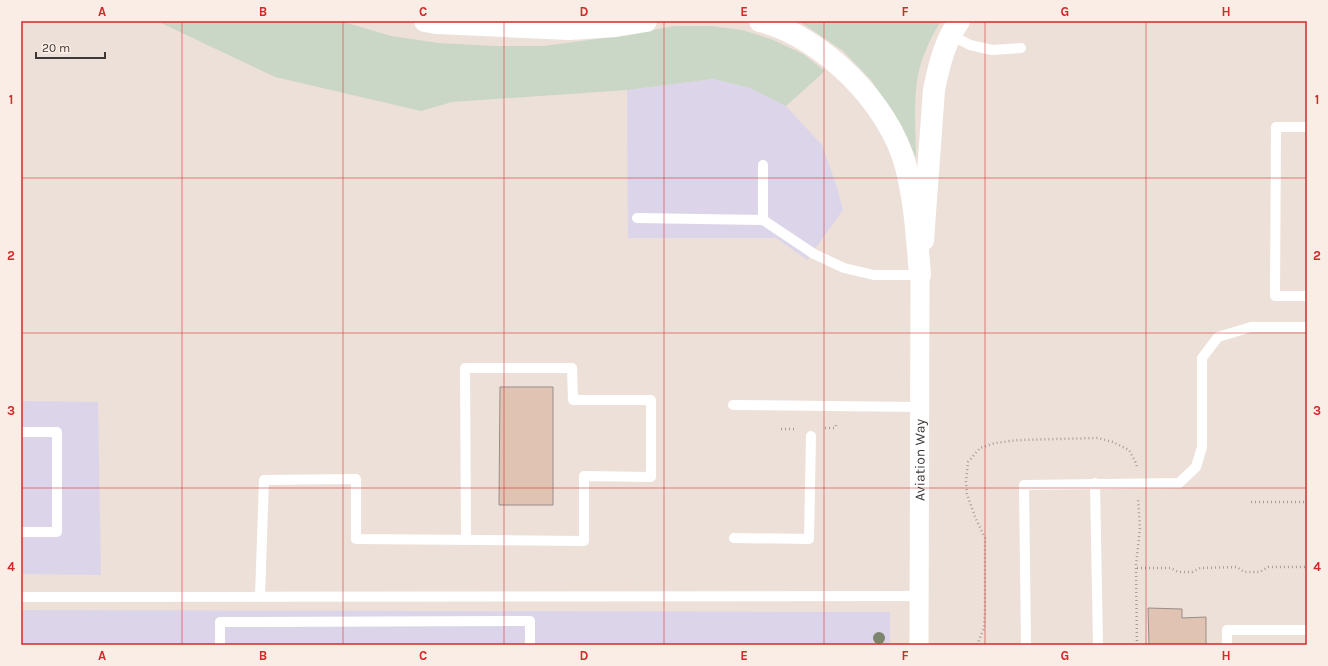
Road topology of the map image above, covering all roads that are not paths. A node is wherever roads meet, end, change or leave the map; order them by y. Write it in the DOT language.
graph roads {
  1 [pos="425,21"];
  2 [pos="544,21"];
  3 [pos="646,21"];
  4 [pos="760,21"];
  5 [pos="510,27"];
  6 [pos="955,28"];
  7 [pos="1021,48"];
  8 [pos="1307,126"];
  9 [pos="763,164"];
  10 [pos="637,218"];
  11 [pos="763,220"];
  12 [pos="920,275"];
  13 [pos="1307,296"];
  14 [pos="1307,327"];
  15 [pos="733,405"];
  16 [pos="920,407"];
  17 [pos="21,432"];
  18 [pos="811,436"];
  19 [pos="1095,484"];
  20 [pos="21,532"];
  21 [pos="734,538"];
  22 [pos="466,540"];
  23 [pos="919,596"];
  24 [pos="21,597"];
  25 [pos="260,597"];
  26 [pos="1307,630"];
  27 [pos="220,645"];
  28 [pos="530,645"];
  29 [pos="919,645"];
  30 [pos="1026,645"];
  31 [pos="1098,645"];
  32 [pos="1227,645"];
  1 -- 5 [label="main road"];
  2 -- 5 [label="main road"];
  3 -- 5 [label="main road"];
  4 -- 12 [label="main road"];
  6 -- 7 [label="lane"];
  6 -- 12 [label="main road"];
  8 -- 13 [label="lane"];
  9 -- 11 [label="lane"];
  10 -- 11 [label="lane"];
  11 -- 12 [label="lane"];
  12 -- 16 [label="street, Aviation Way"];
  14 -- 19 [label="lane"];
  15 -- 16 [label="lane"];
  16 -- 23 [label="street, Aviation Way"];
  17 -- 20 [label="lane"];
  18 -- 21 [label="lane"];
  19 -- 30 [label="lane"];
  19 -- 31 [label="lane"];
  22 -- 22 [label="lane"];
  22 -- 25 [label="lane"];
  23 -- 25 [label="lane"];
  23 -- 29 [label="street, Aviation Way"];
  24 -- 25 [label="lane"];
  26 -- 32 [label="lane"];
  27 -- 28 [label="lane"];
}
